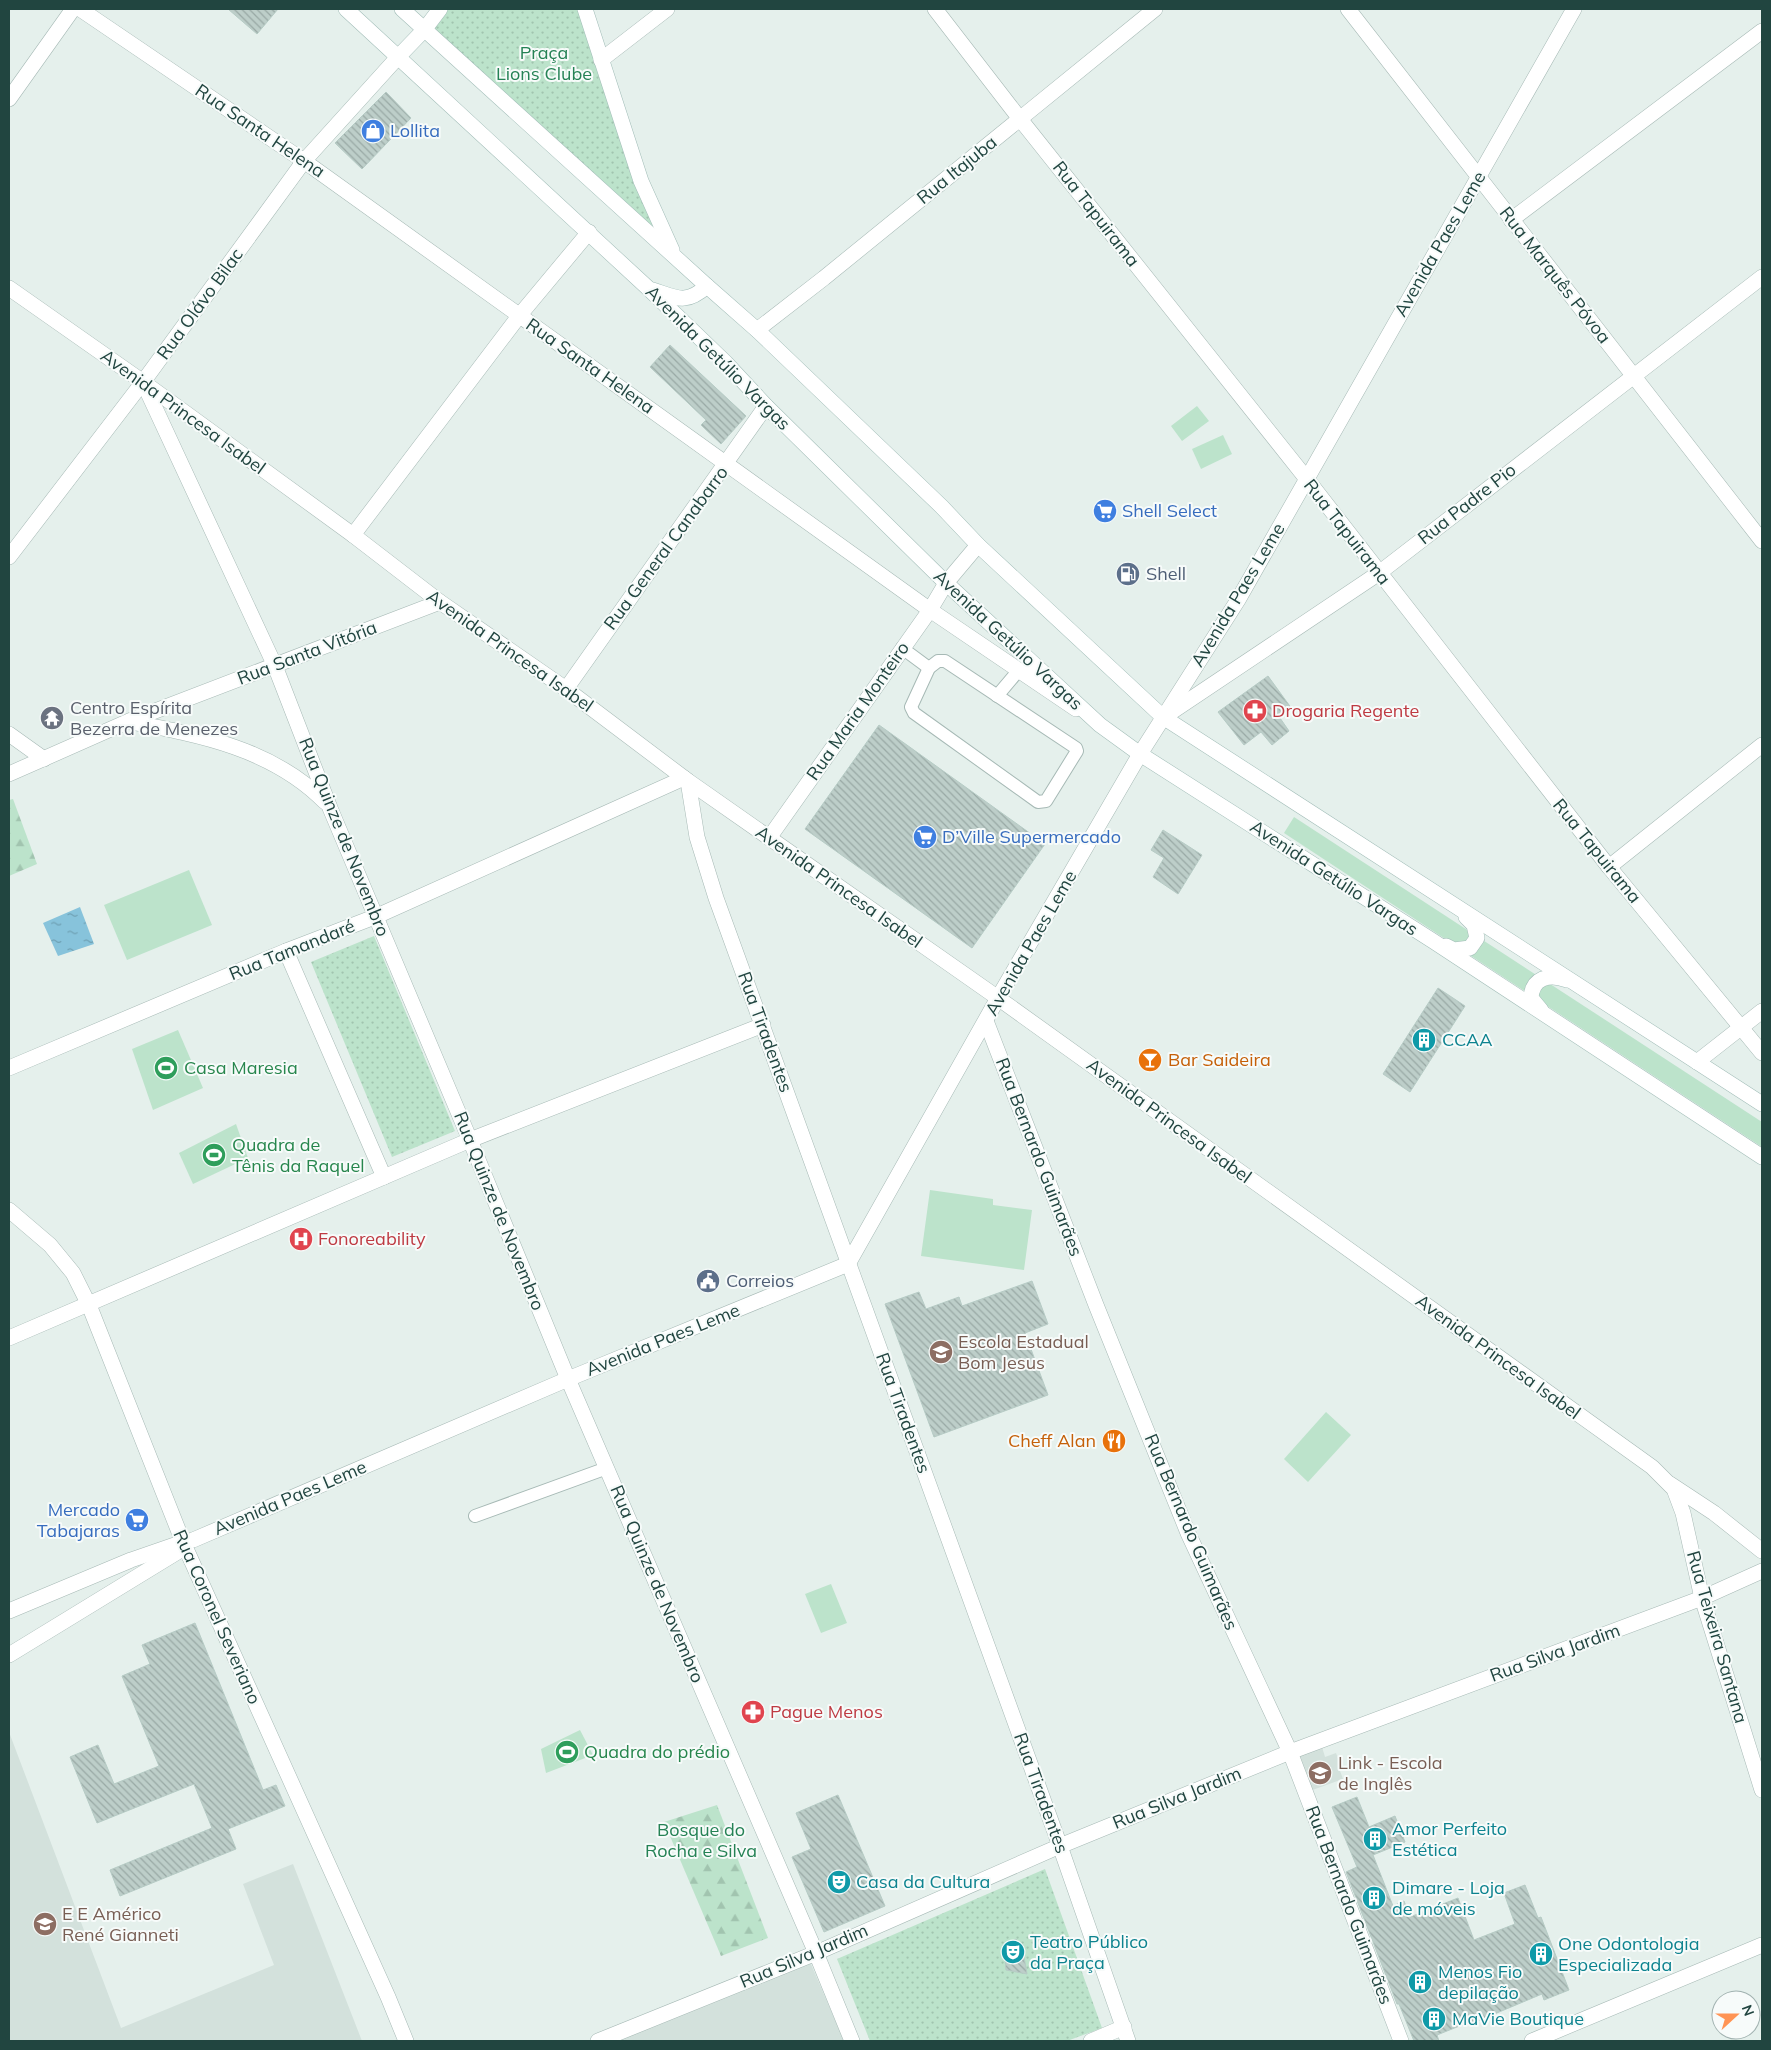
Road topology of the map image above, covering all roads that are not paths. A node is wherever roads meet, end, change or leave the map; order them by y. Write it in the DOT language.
graph roads {
  1 [pos="73,9"];
  2 [pos="80,9"];
  3 [pos="346,9"];
  4 [pos="402,9"];
  5 [pos="440,9"];
  6 [pos="585,9"];
  7 [pos="667,9"];
  8 [pos="936,9"];
  9 [pos="1155,9"];
  10 [pos="1348,9"];
  11 [pos="1574,9"];
  12 [pos="424,30"];
  13 [pos="1762,31"];
  14 [pos="398,57"];
  15 [pos="601,60"];
  16 [pos="9,99"];
  17 [pos="1020,119"];
  18 [pos="304,161"];
  19 [pos="1478,177"];
  20 [pos="1511,220"];
  21 [pos="589,232"];
  22 [pos="675,256"];
  23 [pos="1762,277"];
  24 [pos="707,286"];
  25 [pos="9,288"];
  26 [pos="650,289"];
  27 [pos="519,316"];
  28 [pos="757,330"];
  29 [pos="1634,375"];
  30 [pos="143,382"];
  31 [pos="766,406"];
  32 [pos="727,463"];
  33 [pos="1306,478"];
  34 [pos="353,535"];
  35 [pos="1762,541"];
  36 [pos="978,545"];
  37 [pos="9,557"];
  38 [pos="1379,573"];
  39 [pos="946,582"];
  40 [pos="440,602"];
  41 [pos="930,610"];
  42 [pos="902,648"];
  43 [pos="275,666"];
  44 [pos="929,668"];
  45 [pos="1019,670"];
  46 [pos="566,688"];
  47 [pos="997,696"];
  48 [pos="1163,717"];
  49 [pos="129,722"];
  50 [pos="1100,725"];
  51 [pos="9,734"];
  52 [pos="1762,745"];
  53 [pos="1140,754"];
  54 [pos="44,759"];
  55 [pos="9,774"];
  56 [pos="686,780"];
  57 [pos="330,808"];
  58 [pos="769,838"];
  59 [pos="1609,867"];
  60 [pos="1458,908"];
  61 [pos="376,916"];
  62 [pos="1433,941"];
  63 [pos="286,951"];
  64 [pos="1577,984"];
  65 [pos="998,998"];
  66 [pos="1762,1011"];
  67 [pos="1551,1019"];
  68 [pos="986,1021"];
  69 [pos="763,1025"];
  70 [pos="1742,1027"];
  71 [pos="1762,1053"];
  72 [pos="1697,1062"];
  73 [pos="9,1068"];
  74 [pos="1762,1104"];
  75 [pos="470,1140"];
  76 [pos="1762,1157"];
  77 [pos="384,1177"];
  78 [pos="9,1210"];
  79 [pos="848,1264"];
  80 [pos="89,1305"];
  81 [pos="9,1338"];
  82 [pos="568,1379"];
  83 [pos="607,1468"];
  84 [pos="1670,1484"];
  85 [pos="1683,1513"];
  86 [pos="475,1516"];
  87 [pos="187,1543"];
  88 [pos="1762,1551"];
  89 [pos="1762,1571"];
  90 [pos="1702,1598"];
  91 [pos="9,1611"];
  92 [pos="9,1655"];
  93 [pos="1290,1752"];
  94 [pos="1762,1790"];
  95 [pos="1060,1846"];
  96 [pos="1762,1945"];
  97 [pos="816,1952"];
  98 [pos="1126,2034"];
  99 [pos="406,2041"];
  100 [pos="598,2041"];
  101 [pos="852,2041"];
  102 [pos="1091,2041"];
  103 [pos="1402,2041"];
  104 [pos="1532,2041"];
  1 -- 16 [label="street"];
  2 -- 18 [label="street, Rua Santa Helena"];
  3 -- 14 [label="street, Avenida Getúlio Vargas"];
  4 -- 12 [label="street"];
  5 -- 12 [label="street, Rua Olávo Bilac"];
  6 -- 15 [label="street"];
  7 -- 15 [label="street"];
  8 -- 17 [label="street, Rua Tapuirama"];
  9 -- 17 [label="street, Rua Itajuba"];
  10 -- 19 [label="street, Rua Marquês Póvoa"];
  11 -- 19 [label="street, Avenida Paes Leme"];
  12 -- 14 [label="street, Rua Olávo Bilac"];
  12 -- 22 [label="street"];
  13 -- 20 [label="street"];
  14 -- 18 [label="street, Rua Olávo Bilac"];
  14 -- 21 [label="street, Avenida Getúlio Vargas"];
  15 -- 22 [label="street"];
  17 -- 28 [label="street, Rua Itajuba"];
  17 -- 33 [label="street, Rua Tapuirama"];
  18 -- 27 [label="street, Rua Santa Helena"];
  18 -- 30 [label="street, Rua Olávo Bilac"];
  19 -- 20 [label="street, Rua Marquês Póvoa"];
  19 -- 33 [label="street, Avenida Paes Leme"];
  20 -- 29 [label="street, Rua Marquês Póvoa"];
  21 -- 26 [label="street, Avenida Getúlio Vargas"];
  21 -- 27 [label="street"];
  22 -- 24 [label="street"];
  23 -- 29 [label="street, Rua Padre Pio"];
  24 -- 26 [label="street"];
  24 -- 28 [label="street"];
  25 -- 30 [label="street, Avenida Princesa Isabel"];
  26 -- 31 [label="street, Avenida Getúlio Vargas"];
  27 -- 32 [label="street, Rua Santa Helena"];
  27 -- 34 [label="street"];
  28 -- 36 [label="street"];
  29 -- 35 [label="street, Rua Marquês Póvoa"];
  29 -- 38 [label="street, Rua Padre Pio"];
  30 -- 34 [label="street, Avenida Princesa Isabel"];
  30 -- 37 [label="street, Rua Olávo Bilac"];
  30 -- 43 [label="street, Rua Quinze de Novembro"];
  31 -- 32 [label="street, Rua General Canabarro"];
  31 -- 39 [label="street, Avenida Getúlio Vargas"];
  32 -- 41 [label="street, Rua Santa Helena"];
  32 -- 46 [label="street, Rua General Canabarro"];
  33 -- 38 [label="street, Rua Tapuirama"];
  33 -- 48 [label="street, Avenida Paes Leme"];
  34 -- 40 [label="street, Avenida Princesa Isabel"];
  36 -- 39 [label="street, Rua Maria Monteiro"];
  36 -- 48 [label="street"];
  38 -- 48 [label="street, Rua Padre Pio"];
  38 -- 59 [label="street, Rua Tapuirama"];
  39 -- 41 [label="street, Rua Maria Monteiro"];
  39 -- 50 [label="street, Avenida Getúlio Vargas"];
  40 -- 43 [label="street, Rua Santa Vitória"];
  40 -- 46 [label="street, Avenida Princesa Isabel"];
  41 -- 42 [label="street, Rua Maria Monteiro"];
  41 -- 45 [label="street, Rua Santa Helena"];
  42 -- 44 [label="lane"];
  42 -- 58 [label="street, Rua Maria Monteiro"];
  43 -- 49 [label="street, Rua Santa Vitória"];
  43 -- 57 [label="street, Rua Quinze de Novembro"];
  44 -- 47 [label="lane"];
  44 -- 47 [label="lane"];
  45 -- 47 [label="lane"];
  45 -- 50 [label="street, Rua Santa Helena"];
  46 -- 56 [label="street, Avenida Princesa Isabel"];
  48 -- 53 [label="street, Avenida Paes Leme"];
  48 -- 60 [label="street"];
  49 -- 54 [label="street, Rua Santa Vitória"];
  49 -- 57 [label="street"];
  50 -- 53 [label="street, Avenida Getúlio Vargas"];
  51 -- 54 [label="street"];
  52 -- 59 [label="street"];
  53 -- 62 [label="street, Avenida Getúlio Vargas"];
  53 -- 65 [label="street, Avenida Paes Leme"];
  54 -- 55 [label="street, Rua Santa Vitória"];
  56 -- 58 [label="street, Avenida Princesa Isabel"];
  56 -- 61 [label="street, Rua Tamandaré"];
  56 -- 69 [label="street, Rua Tiradentes"];
  57 -- 61 [label="street, Rua Quinze de Novembro"];
  58 -- 65 [label="street, Avenida Princesa Isabel"];
  59 -- 70 [label="street, Rua Tapuirama"];
  60 -- 62 [label="street"];
  60 -- 64 [label="street"];
  61 -- 63 [label="street, Rua Tamandaré"];
  61 -- 75 [label="street, Rua Quinze de Novembro"];
  62 -- 67 [label="street, Avenida Getúlio Vargas"];
  63 -- 73 [label="street, Rua Tamandaré"];
  63 -- 77 [label="street"];
  64 -- 67 [label="street"];
  64 -- 72 [label="street"];
  65 -- 68 [label="street, Avenida Paes Leme"];
  65 -- 84 [label="street, Avenida Princesa Isabel"];
  66 -- 70 [label="street"];
  67 -- 76 [label="street, Avenida Getúlio Vargas"];
  68 -- 79 [label="street, Avenida Paes Leme"];
  68 -- 93 [label="street, Rua Bernardo Guimarães"];
  69 -- 75 [label="street"];
  69 -- 79 [label="street, Rua Tiradentes"];
  70 -- 71 [label="street, Rua Tapuirama"];
  70 -- 72 [label="street"];
  72 -- 74 [label="street"];
  75 -- 77 [label="street"];
  75 -- 82 [label="street, Rua Quinze de Novembro"];
  77 -- 80 [label="street"];
  78 -- 80 [label="street, Rua Coronel Severiano"];
  79 -- 82 [label="street, Avenida Paes Leme"];
  79 -- 95 [label="street, Rua Tiradentes"];
  80 -- 81 [label="street"];
  80 -- 87 [label="street, Rua Coronel Severiano"];
  82 -- 83 [label="street, Rua Quinze de Novembro"];
  82 -- 87 [label="street, Avenida Paes Leme"];
  83 -- 86 [label="lane"];
  83 -- 97 [label="street, Rua Quinze de Novembro"];
  84 -- 85 [label="street, Avenida Princesa Isabel"];
  84 -- 88 [label="street, Avenida Princesa Isabel"];
  85 -- 90 [label="street, Rua Teixeira Santana"];
  87 -- 91 [label="street"];
  87 -- 92 [label="street"];
  87 -- 99 [label="street, Rua Coronel Severiano"];
  89 -- 90 [label="street, Rua Silva Jardim"];
  90 -- 93 [label="street, Rua Silva Jardim"];
  90 -- 94 [label="street, Rua Teixeira Santana"];
  93 -- 95 [label="street, Rua Silva Jardim"];
  93 -- 103 [label="street, Rua Bernardo Guimarães"];
  95 -- 97 [label="street, Rua Silva Jardim"];
  95 -- 98 [label="street, Rua Tiradentes"];
  96 -- 104 [label="street"];
  97 -- 100 [label="street, Rua Silva Jardim"];
  97 -- 101 [label="street, Rua Quinze de Novembro"];
  98 -- 102 [label="street"];
}
